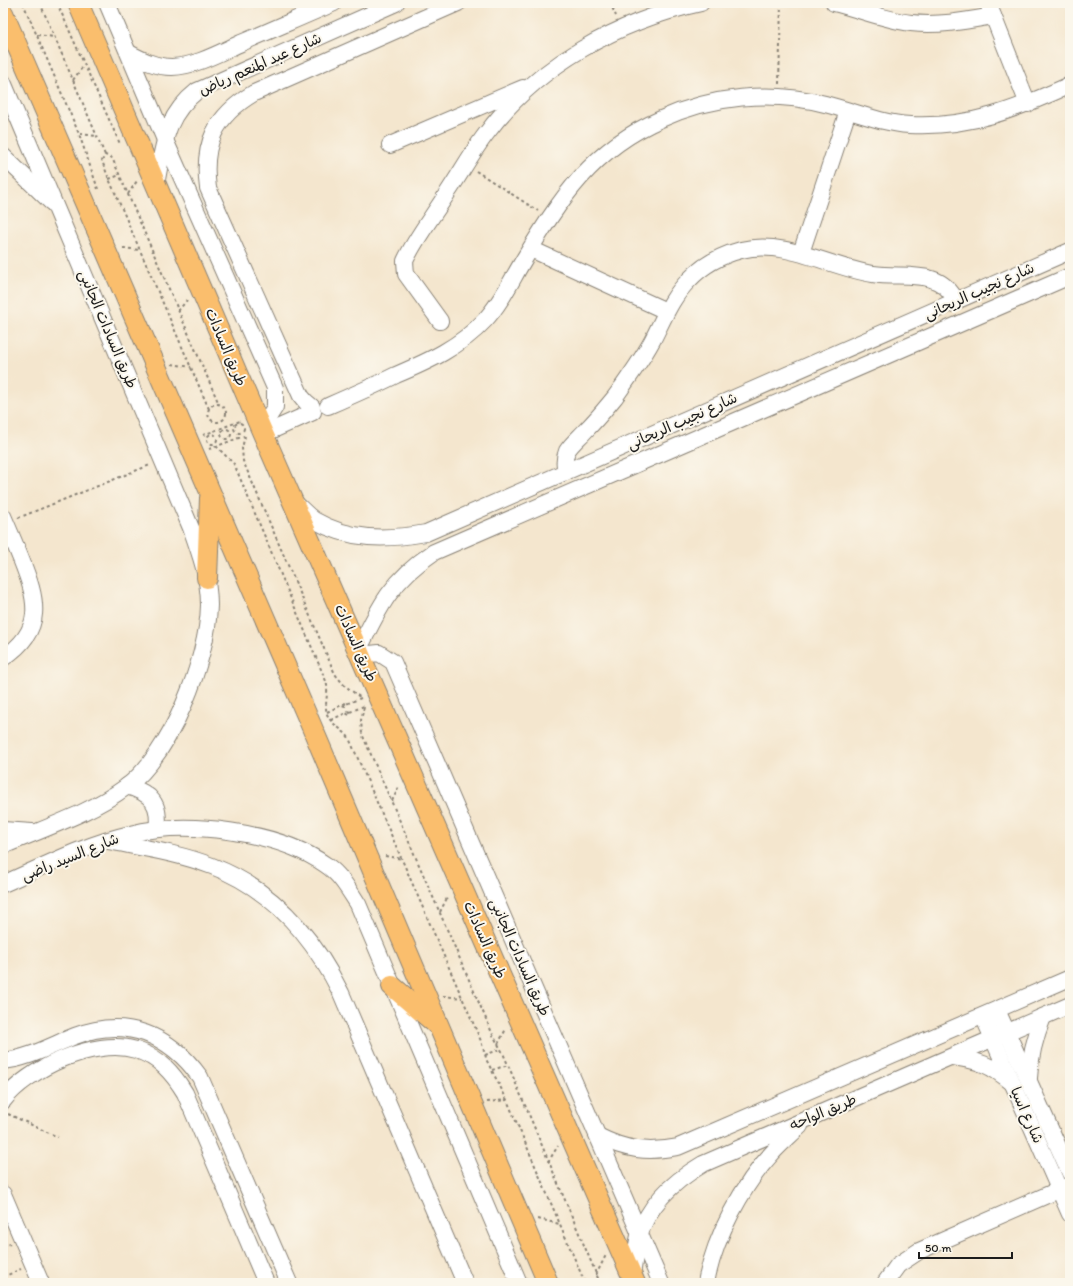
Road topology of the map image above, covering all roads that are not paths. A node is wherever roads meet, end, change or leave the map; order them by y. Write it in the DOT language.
graph roads {
  1 [pos="78,3"];
  2 [pos="107,3"];
  3 [pos="334,3"];
  4 [pos="396,3"];
  5 [pos="458,3"];
  6 [pos="701,3"];
  7 [pos="834,3"];
  8 [pos="990,9"];
  9 [pos="3,13"];
  10 [pos="129,53"];
  11 [pos="208,58"];
  12 [pos="218,80"];
  13 [pos="3,82"];
  14 [pos="534,83"];
  15 [pos="1070,85"];
  16 [pos="1028,104"];
  17 [pos="475,109"];
  18 [pos="848,110"];
  19 [pos="486,134"];
  20 [pos="165,140"];
  21 [pos="390,145"];
  22 [pos="3,156"];
  23 [pos="148,181"];
  24 [pos="56,208"];
  25 [pos="531,249"];
  26 [pos="1070,251"];
  27 [pos="801,253"];
  28 [pos="1070,276"];
  29 [pos="956,301"];
  30 [pos="666,311"];
  31 [pos="440,321"];
  32 [pos="905,324"];
  33 [pos="913,344"];
  34 [pos="318,408"];
  35 [pos="255,433"];
  36 [pos="566,472"];
  37 [pos="211,492"];
  38 [pos="293,501"];
  39 [pos="5,519"];
  40 [pos="426,533"];
  41 [pos="434,552"];
  42 [pos="207,578"];
  43 [pos="360,652"];
  44 [pos="3,658"];
  45 [pos="127,786"];
  46 [pos="157,829"];
  47 [pos="3,830"];
  48 [pos="35,832"];
  49 [pos="105,841"];
  50 [pos="3,846"];
  51 [pos="3,884"];
  52 [pos="1070,978"];
  53 [pos="392,986"];
  54 [pos="1070,1005"];
  55 [pos="990,1013"];
  56 [pos="1043,1017"];
  57 [pos="439,1028"];
  58 [pos="1000,1035"];
  59 [pos="952,1057"];
  60 [pos="3,1061"];
  61 [pos="1029,1081"];
  62 [pos="1013,1084"];
  63 [pos="3,1102"];
  64 [pos="807,1120"];
  65 [pos="598,1136"];
  66 [pos="703,1137"];
  67 [pos="713,1160"];
  68 [pos="1070,1173"];
  69 [pos="1065,1187"];
  70 [pos="3,1194"];
  71 [pos="1070,1214"];
  72 [pos="640,1236"];
  73 [pos="633,1279"];
  74 [pos="41,1283"];
  75 [pos="266,1283"];
  76 [pos="289,1283"];
  77 [pos="465,1283"];
  78 [pos="519,1283"];
  79 [pos="548,1283"];
  80 [pos="661,1283"];
  81 [pos="706,1283"];
  82 [pos="884,1283"];
  1 -- 23 [label="main road, طريق السادات"];
  2 -- 10 [label="street"];
  3 -- 11 [label="street, شارع عبد المنعم رياض"];
  4 -- 12 [label="street, شارع عبد المنعم رياض"];
  5 -- 34 [label="street"];
  6 -- 14 [label="street"];
  7 -- 8 [label="street"];
  8 -- 16 [label="street"];
  9 -- 37 [label="main road"];
  10 -- 11 [label="street, شارع عبد المنعم رياض"];
  10 -- 20 [label="street"];
  11 -- 12 [label="street"];
  12 -- 20 [label="street, شارع عبد المنعم رياض"];
  13 -- 24 [label="street, طريق السادات الجانبى"];
  14 -- 17 [label="street"];
  14 -- 19 [label="street"];
  15 -- 16 [label="street"];
  16 -- 18 [label="street"];
  17 -- 19 [label="street"];
  17 -- 21 [label="street"];
  18 -- 25 [label="street"];
  18 -- 27 [label="street"];
  19 -- 31 [label="street"];
  20 -- 23 [label="street, شارع عبد المنعم رياض"];
  20 -- 35 [label="street"];
  22 -- 24 [label="street"];
  23 -- 35 [label="main road, طريق السادات"];
  24 -- 42 [label="street, طريق السادات الجانبى"];
  25 -- 30 [label="street"];
  25 -- 34 [label="street"];
  26 -- 29 [label="street, شارع نجيب الريحانى"];
  27 -- 29 [label="street"];
  27 -- 30 [label="street"];
  28 -- 33 [label="street, شارع نجيب الريحانى"];
  29 -- 32 [label="street, شارع نجيب الريحانى"];
  30 -- 36 [label="street"];
  32 -- 33 [label="street"];
  32 -- 36 [label="street, شارع نجيب الريحانى"];
  33 -- 41 [label="street, شارع نجيب الريحانى"];
  34 -- 35 [label="street"];
  35 -- 38 [label="main road, طريق السادات"];
  36 -- 40 [label="street, شارع نجيب الريحانى"];
  37 -- 42 [label="main road"];
  37 -- 57 [label="main road"];
  38 -- 40 [label="street, شارع نجيب الريحانى"];
  38 -- 43 [label="main road, طريق السادات"];
  39 -- 44 [label="street"];
  40 -- 41 [label="street"];
  41 -- 43 [label="street, شارع نجيب الريحانى"];
  42 -- 45 [label="street"];
  43 -- 65 [label="street, طريق السادات الجانبى"];
  43 -- 73 [label="main road, طريق السادات"];
  45 -- 46 [label="street"];
  45 -- 48 [label="street"];
  46 -- 49 [label="street, شارع السيد راضى"];
  46 -- 53 [label="street, شارع السيد راضى"];
  47 -- 48 [label="street"];
  48 -- 50 [label="street"];
  49 -- 51 [label="street, شارع السيد راضى"];
  49 -- 77 [label="street"];
  52 -- 55 [label="street, طريق الواحه"];
  53 -- 57 [label="main road"];
  53 -- 78 [label="street"];
  54 -- 56 [label="street, طريق الواحه"];
  55 -- 58 [label="street, شارع اسيا"];
  55 -- 66 [label="street, طريق الواحه"];
  56 -- 58 [label="street, طريق الواحه"];
  56 -- 61 [label="street"];
  57 -- 79 [label="main road"];
  58 -- 59 [label="street, طريق الواحه"];
  58 -- 61 [label="street, شارع اسيا"];
  58 -- 62 [label="street, شارع اسيا"];
  59 -- 62 [label="street"];
  59 -- 64 [label="street, طريق الواحه"];
  60 -- 76 [label="street"];
  61 -- 68 [label="street, شارع اسيا"];
  62 -- 69 [label="street, شارع اسيا"];
  63 -- 75 [label="street"];
  64 -- 67 [label="street, طريق الواحه"];
  64 -- 81 [label="street"];
  65 -- 66 [label="street, طريق الواحه"];
  65 -- 72 [label="street, طريق السادات الجانبى"];
  66 -- 67 [label="street"];
  67 -- 72 [label="street, طريق الواحه"];
  69 -- 71 [label="street, شارع اسيا"];
  69 -- 82 [label="street"];
  70 -- 74 [label="street"];
  72 -- 73 [label="street, طريق الواحه"];
  72 -- 80 [label="street, طريق السادات الجانبى"];
}
